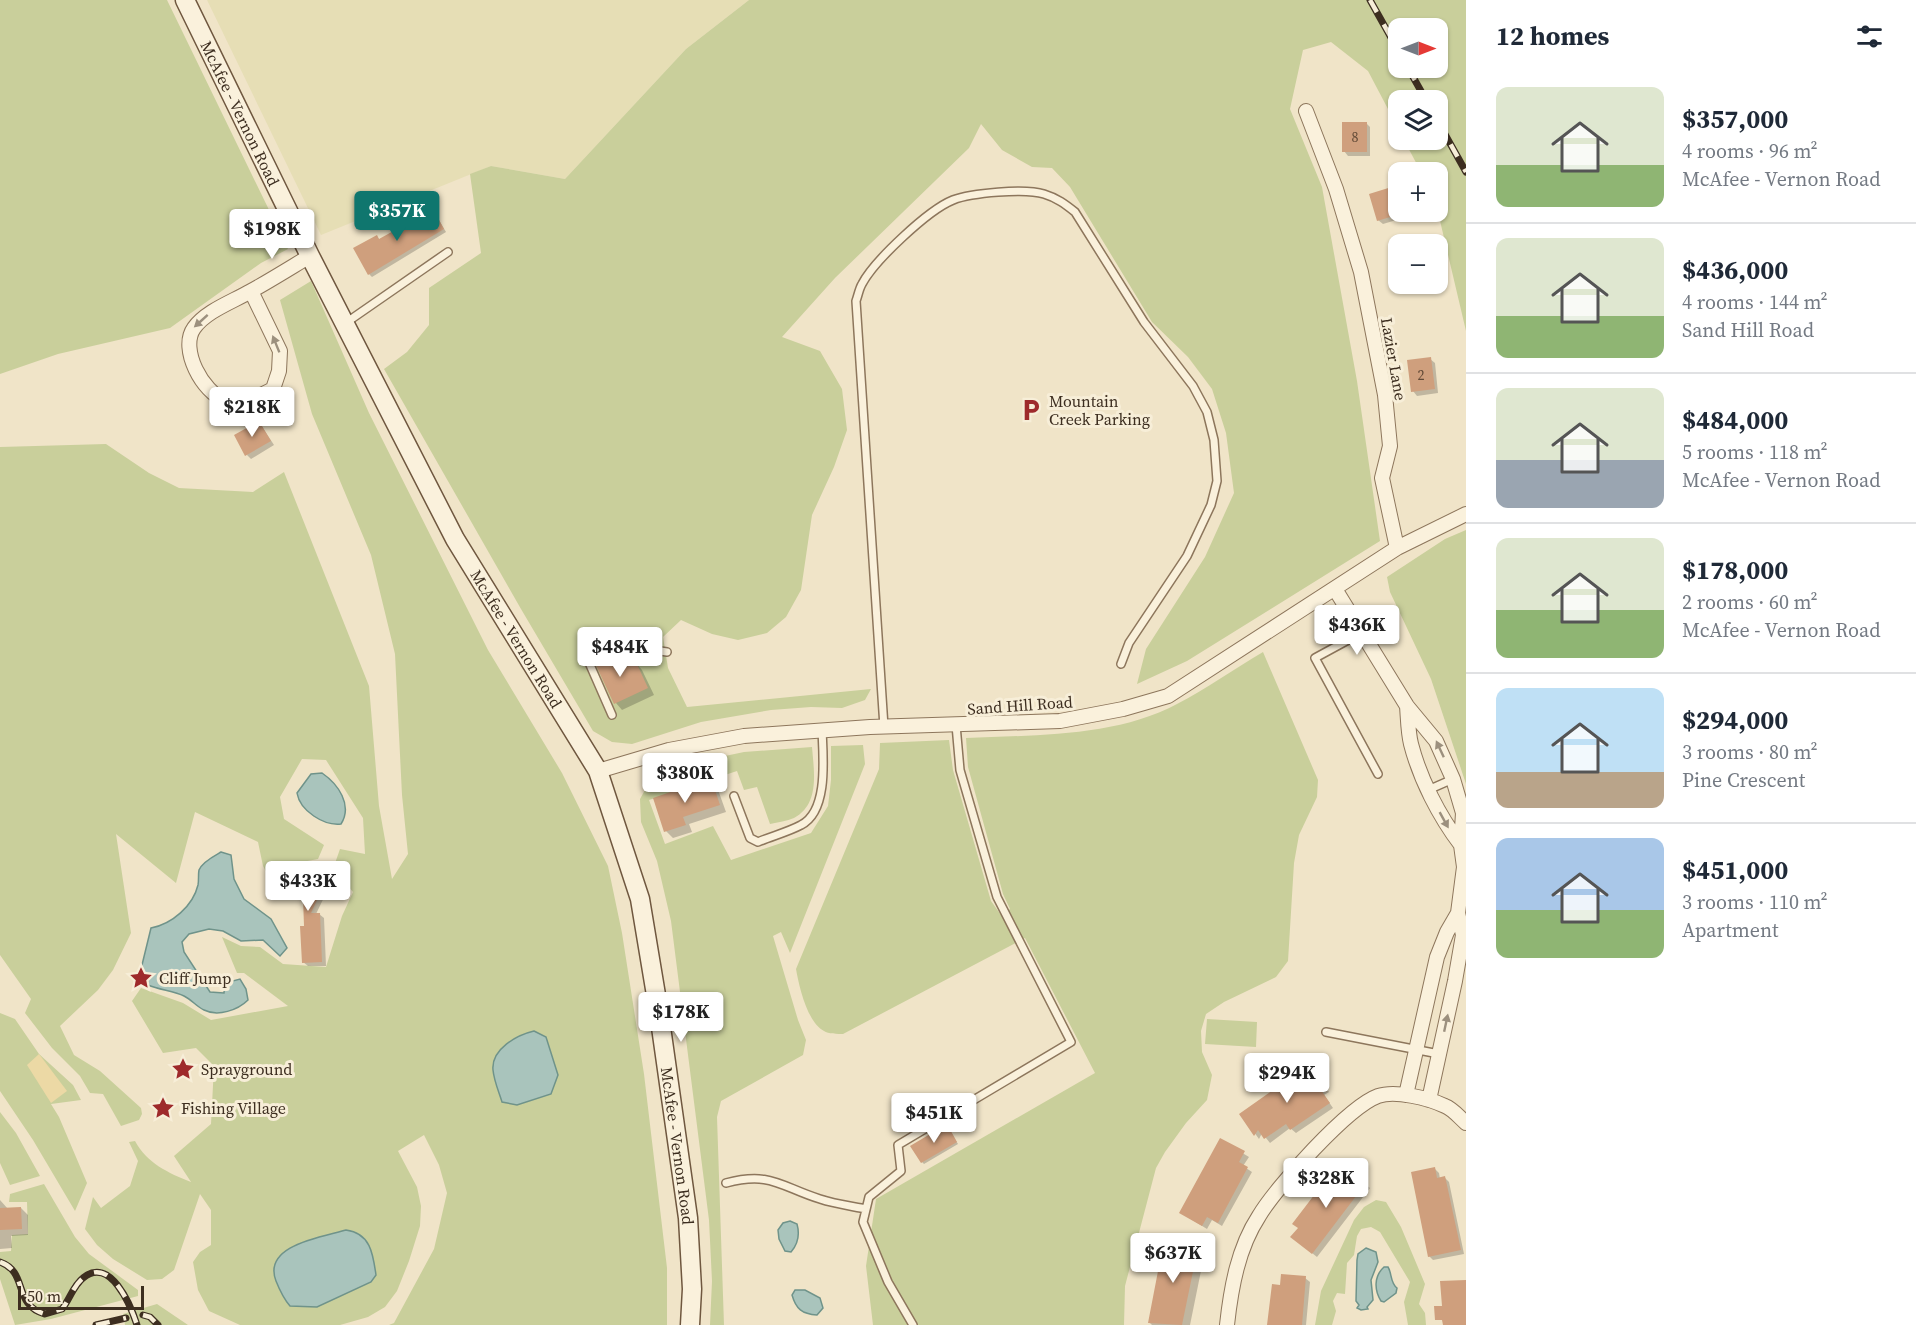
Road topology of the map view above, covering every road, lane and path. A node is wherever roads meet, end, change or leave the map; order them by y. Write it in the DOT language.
graph roads {
  1 [pos="184,0"];
  2 [pos="1305,111"];
  3 [pos="448,252"];
  4 [pos="310,256"];
  5 [pos="251,291"];
  6 [pos="345,323"];
  7 [pos="1466,514"];
  8 [pos="1397,548"];
  9 [pos="1335,589"];
  10 [pos="1361,633"];
  11 [pos="667,652"];
  12 [pos="1121,664"];
  13 [pos="1407,706"];
  14 [pos="612,715"];
  15 [pos="956,725"];
  16 [pos="884,727"];
  17 [pos="822,730"];
  18 [pos="598,771"];
  19 [pos="1378,774"];
  20 [pos="1453,779"];
  21 [pos="1428,790"];
  22 [pos="734,796"];
  23 [pos="1461,845"];
  24 [pos="1458,913"];
  25 [pos="1326,1032"];
  26 [pos="1416,1050"];
  27 [pos="1439,1054"];
  28 [pos="1418,1098"];
  29 [pos="1466,1123"];
  30 [pos="726,1183"];
  31 [pos="866,1209"];
  32 [pos="690,1325"];
  33 [pos="913,1325"];
  34 [pos="1227,1325"];
  1 -- 4 [label="main road, McAfee - Vernon Road"];
  2 -- 8 [label="street, Lazier Lane"];
  3 -- 6 [label="lane"];
  4 -- 5 [label="street"];
  4 -- 6 [label="main road, McAfee - Vernon Road"];
  5 -- 5 [label="street, one-way"];
  6 -- 18 [label="main road, McAfee - Vernon Road"];
  7 -- 8 [label="street, Sand Hill Road"];
  8 -- 9 [label="street, Sand Hill Road"];
  9 -- 10 [label="street"];
  9 -- 15 [label="street, Sand Hill Road"];
  10 -- 13 [label="street"];
  10 -- 19 [label="lane"];
  11 -- 14 [label="lane"];
  12 -- 16 [label="lane"];
  20 -- 13 [label="street, one-way"];
  13 -- 21 [label="street"];
  15 -- 16 [label="street, Sand Hill Road"];
  15 -- 31 [label="lane"];
  16 -- 17 [label="street, Sand Hill Road"];
  17 -- 18 [label="street, Sand Hill Road"];
  17 -- 22 [label="lane"];
  18 -- 32 [label="main road, McAfee - Vernon Road"];
  20 -- 21 [label="lane"];
  20 -- 23 [label="street"];
  21 -- 23 [label="street, one-way"];
  23 -- 24 [label="street"];
  24 -- 26 [label="street"];
  27 -- 24 [label="street, one-way"];
  25 -- 26 [label="lane"];
  26 -- 27 [label="lane"];
  26 -- 28 [label="street"];
  27 -- 28 [label="street"];
  28 -- 29 [label="street"];
  28 -- 34 [label="street"];
  30 -- 31 [label="lane"];
  31 -- 33 [label="lane"];
}
